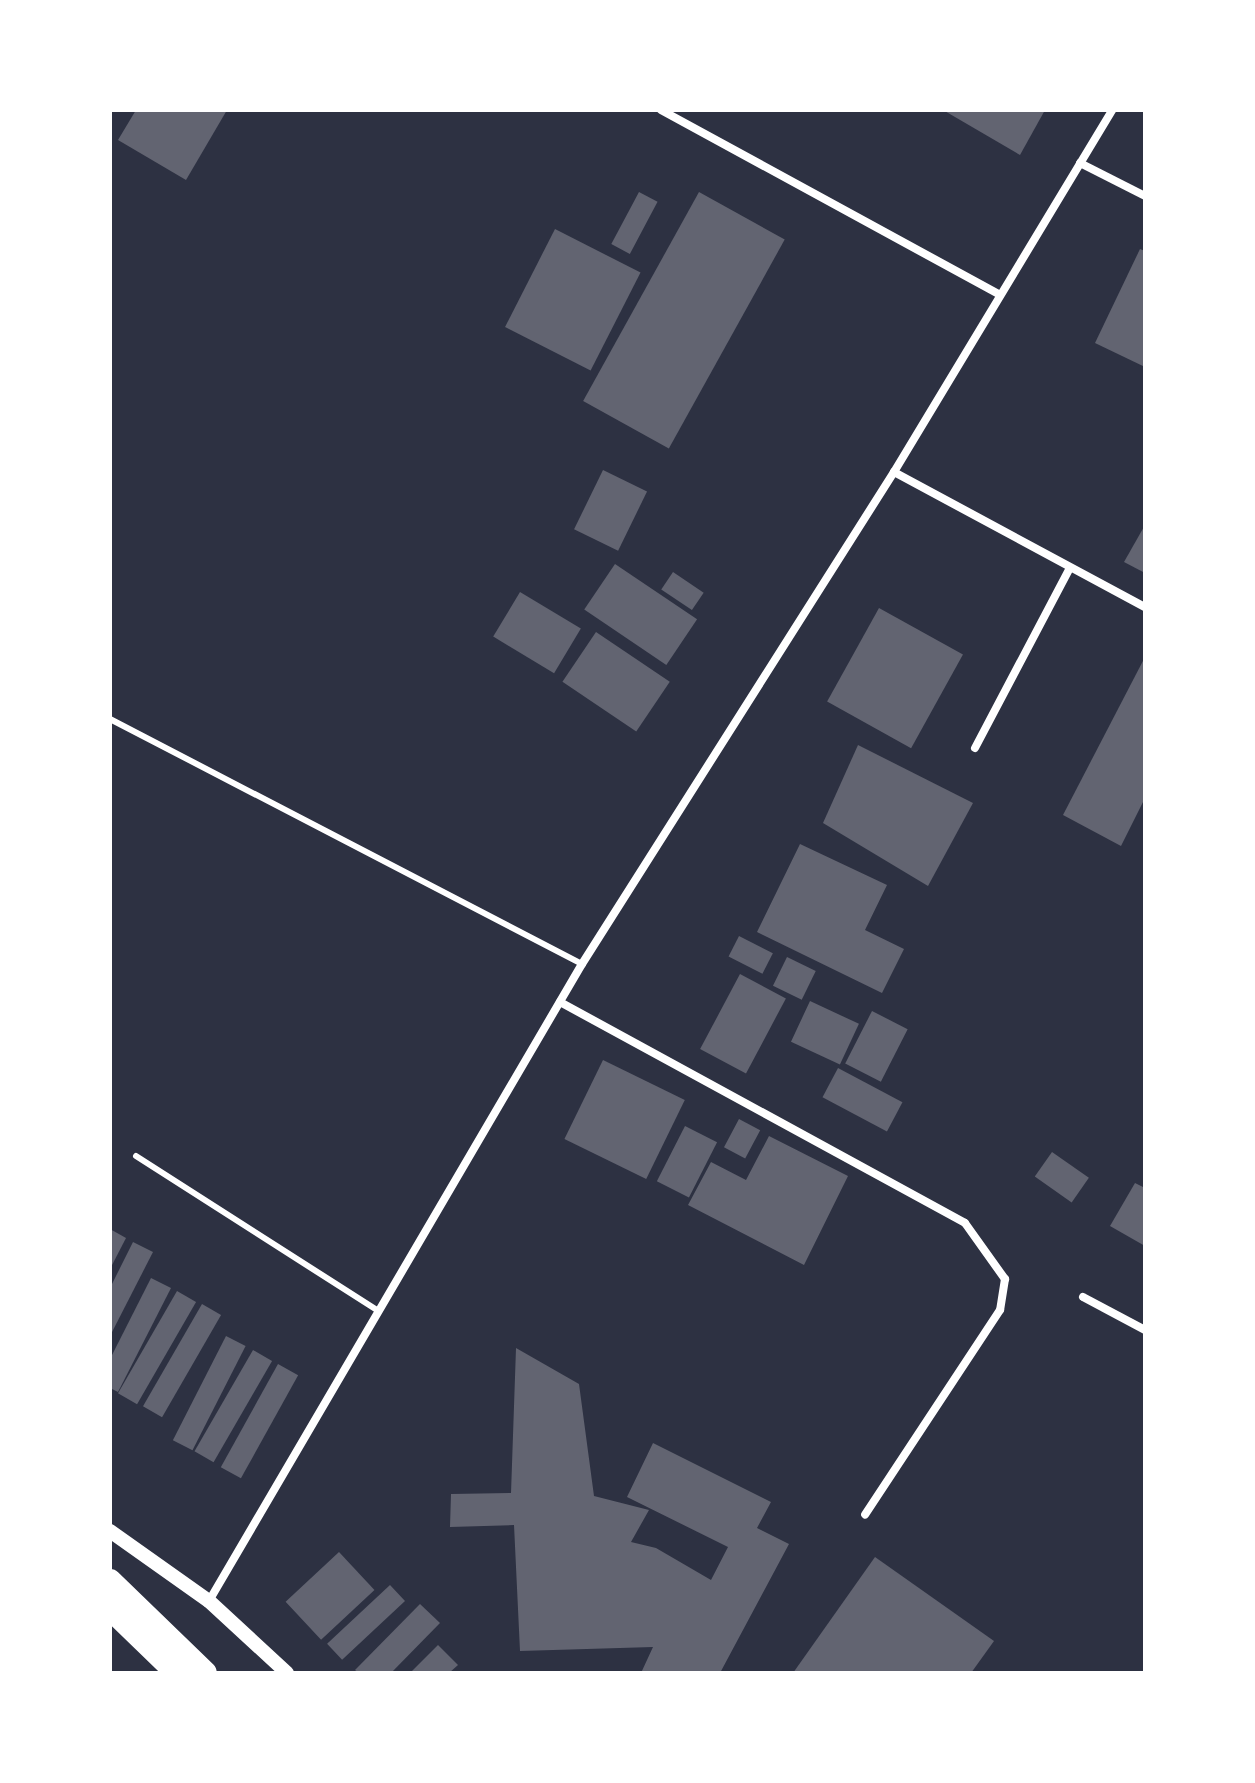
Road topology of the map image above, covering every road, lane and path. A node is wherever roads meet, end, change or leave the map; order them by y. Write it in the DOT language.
graph roads {
  1 [pos="661,110"];
  2 [pos="1112,110"];
  3 [pos="1080,163"];
  4 [pos="1145,196"];
  5 [pos="1000,295"];
  6 [pos="894,472"];
  7 [pos="1069,570"];
  8 [pos="1145,607"];
  9 [pos="110,719"];
  10 [pos="975,748"];
  11 [pos="582,964"];
  12 [pos="560,1002"];
  13 [pos="136,1156"];
  14 [pos="1083,1297"];
  15 [pos="377,1310"];
  16 [pos="1145,1330"];
  17 [pos="865,1515"];
  18 [pos="110,1531"];
  19 [pos="110,1581"];
  20 [pos="209,1601"];
  21 [pos="110,1609"];
  22 [pos="176,1673"];
  23 [pos="205,1673"];
  24 [pos="287,1673"];
  1 -- 5 [label="street"];
  2 -- 3 [label="street"];
  3 -- 4 [label="street"];
  3 -- 5 [label="street"];
  5 -- 6 [label="street"];
  6 -- 7 [label="street"];
  6 -- 11 [label="street"];
  7 -- 8 [label="street"];
  7 -- 10 [label="street"];
  9 -- 11 [label="lane"];
  11 -- 12 [label="street"];
  12 -- 15 [label="street"];
  12 -- 17 [label="street"];
  13 -- 15 [label="lane"];
  14 -- 16 [label="street"];
  15 -- 20 [label="street"];
  18 -- 20 [label="street"];
  19 -- 23 [label="highway"];
  20 -- 24 [label="street"];
  21 -- 22 [label="highway"];
}
